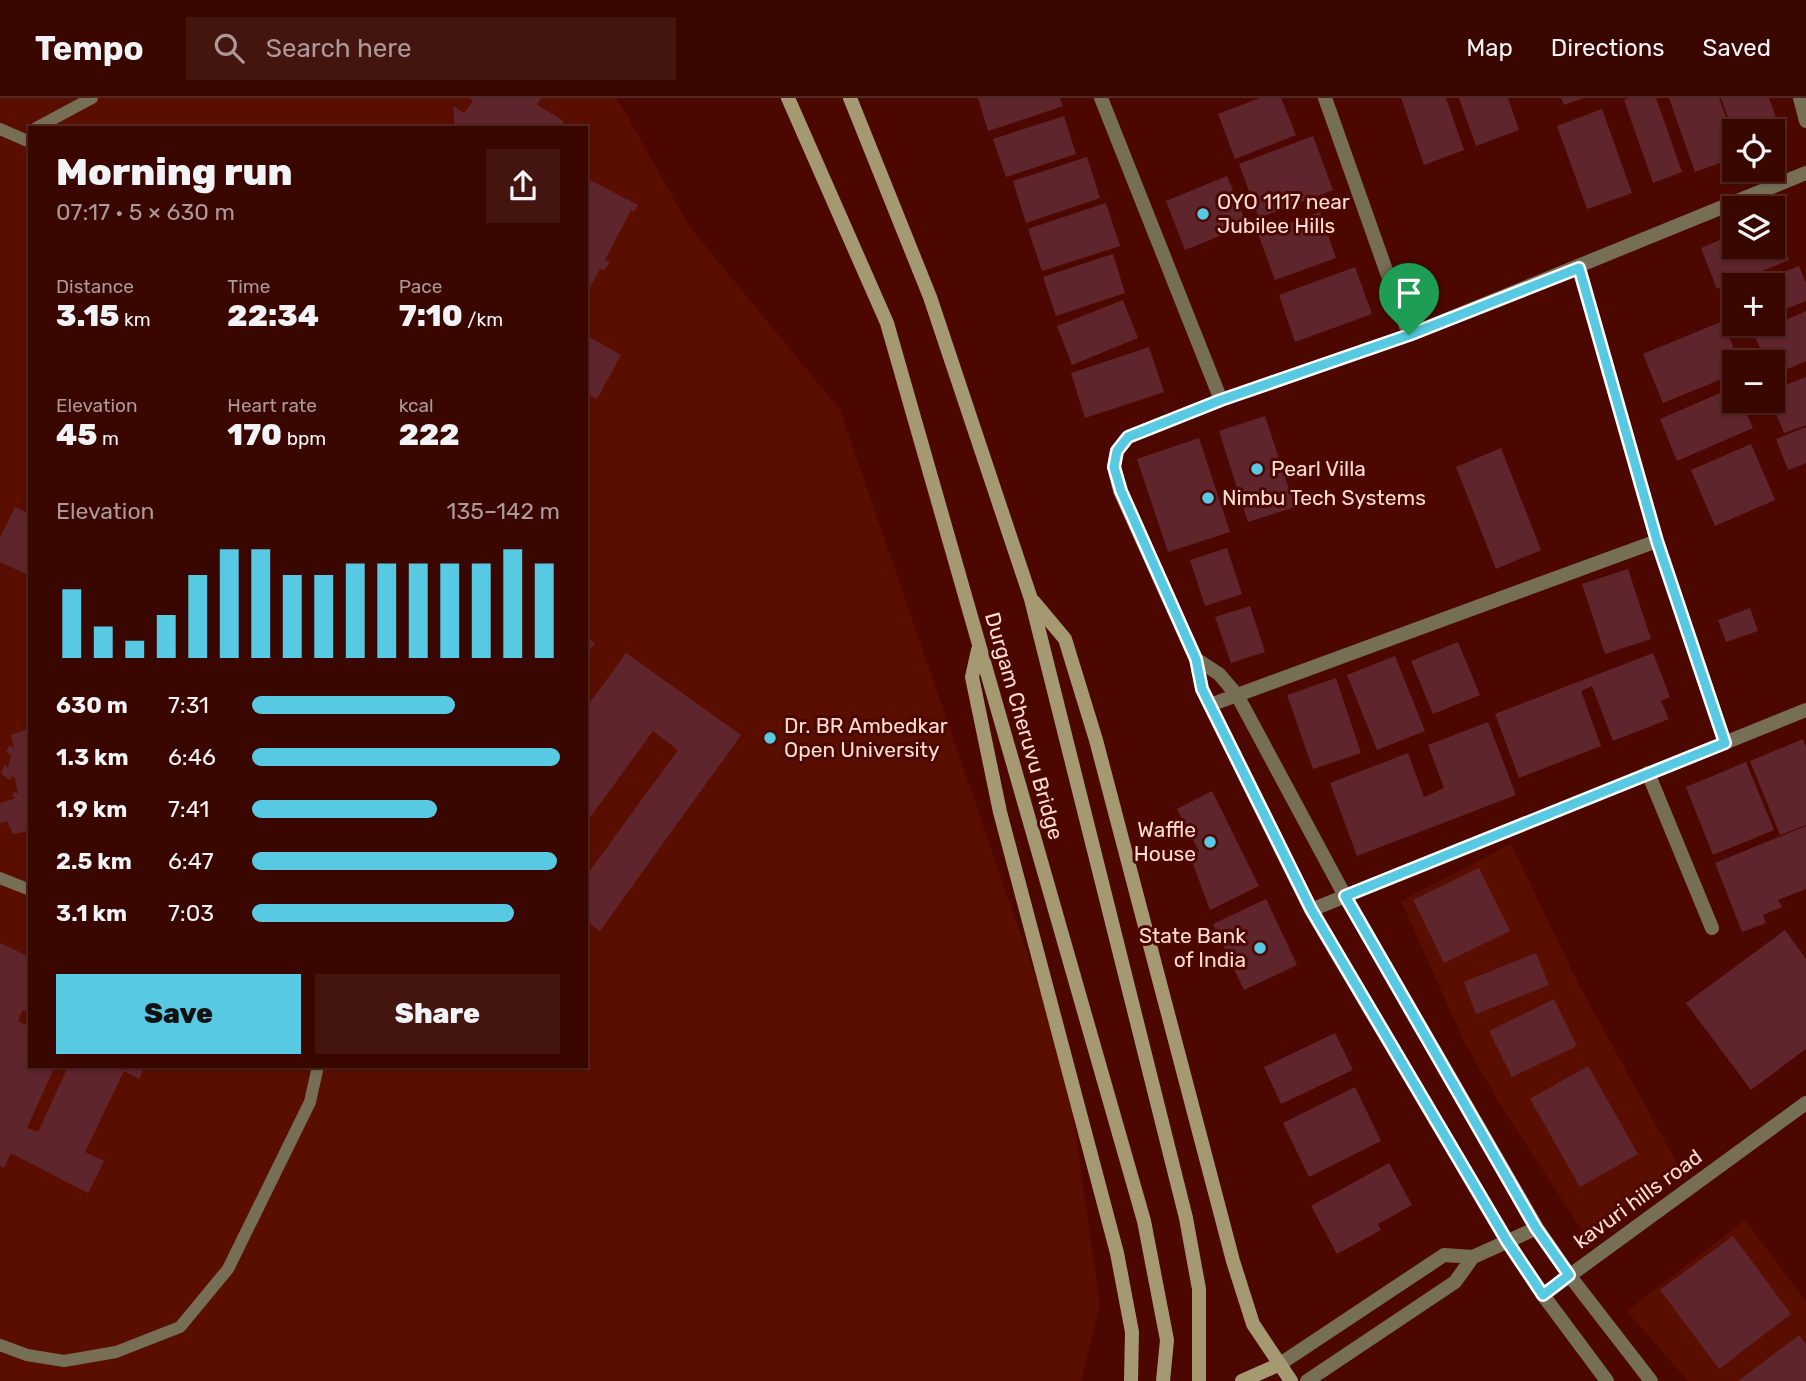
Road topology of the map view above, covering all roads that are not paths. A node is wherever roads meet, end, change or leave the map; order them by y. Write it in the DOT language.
graph roads {
  1 [pos="92,98"];
  2 [pos="788,98"];
  3 [pos="850,98"];
  4 [pos="1101,98"];
  5 [pos="1325,98"];
  6 [pos="1800,98"];
  7 [pos="1806,121"];
  8 [pos="40,126"];
  9 [pos="0,129"];
  10 [pos="26,137"];
  11 [pos="1806,173"];
  12 [pos="1579,268"];
  13 [pos="1409,335"];
  14 [pos="1221,400"];
  15 [pos="1657,541"];
  16 [pos="1031,599"];
  17 [pos="979,646"];
  18 [pos="1196,659"];
  19 [pos="1237,695"];
  20 [pos="1210,705"];
  21 [pos="1806,710"];
  22 [pos="1725,743"];
  23 [pos="1648,774"];
  24 [pos="0,878"];
  25 [pos="28,889"];
  26 [pos="1345,896"];
  27 [pos="1311,909"];
  28 [pos="1712,928"];
  29 [pos="318,1068"];
  30 [pos="1806,1103"];
  31 [pos="1536,1228"];
  32 [pos="1507,1241"];
  33 [pos="1473,1257"];
  34 [pos="1569,1275"];
  35 [pos="1543,1295"];
  36 [pos="0,1345"];
  37 [pos="1280,1364"];
  38 [pos="1131,1381"];
  39 [pos="1163,1381"];
  40 [pos="1199,1381"];
  41 [pos="1242,1381"];
  42 [pos="1291,1381"];
  43 [pos="1307,1381"];
  44 [pos="1607,1381"];
  45 [pos="1651,1381"];
  1 -- 8 [label="lane"];
  2 -- 17 [label="main road, Durgam Cheruvu Bridge"];
  3 -- 16 [label="main road, Durgam Cheruvu Bridge"];
  4 -- 14 [label="street"];
  5 -- 13 [label="street"];
  6 -- 7 [label="street"];
  9 -- 10 [label="lane"];
  11 -- 12 [label="street"];
  12 -- 13 [label="street"];
  12 -- 15 [label="street"];
  13 -- 14 [label="street"];
  14 -- 18 [label="street"];
  15 -- 19 [label="street"];
  15 -- 22 [label="street"];
  16 -- 37 [label="main road"];
  16 -- 40 [label="main road, Durgam Cheruvu Bridge"];
  17 -- 38 [label="main road"];
  17 -- 39 [label="main road, Durgam Cheruvu Bridge"];
  18 -- 19 [label="street"];
  18 -- 20 [label="street"];
  19 -- 20 [label="street"];
  19 -- 26 [label="street"];
  20 -- 27 [label="street"];
  21 -- 22 [label="street"];
  22 -- 23 [label="street"];
  23 -- 26 [label="street"];
  23 -- 28 [label="street"];
  24 -- 25 [label="lane"];
  26 -- 27 [label="street"];
  26 -- 31 [label="street"];
  27 -- 32 [label="street"];
  29 -- 36 [label="lane"];
  30 -- 34 [label="street, kavuri hills road"];
  31 -- 32 [label="street"];
  31 -- 34 [label="street"];
  32 -- 33 [label="street"];
  32 -- 35 [label="street"];
  33 -- 37 [label="street"];
  33 -- 43 [label="street"];
  34 -- 35 [label="street"];
  34 -- 45 [label="street, kavuri hills road"];
  35 -- 44 [label="street"];
  37 -- 41 [label="main road"];
  37 -- 42 [label="main road"];
}
